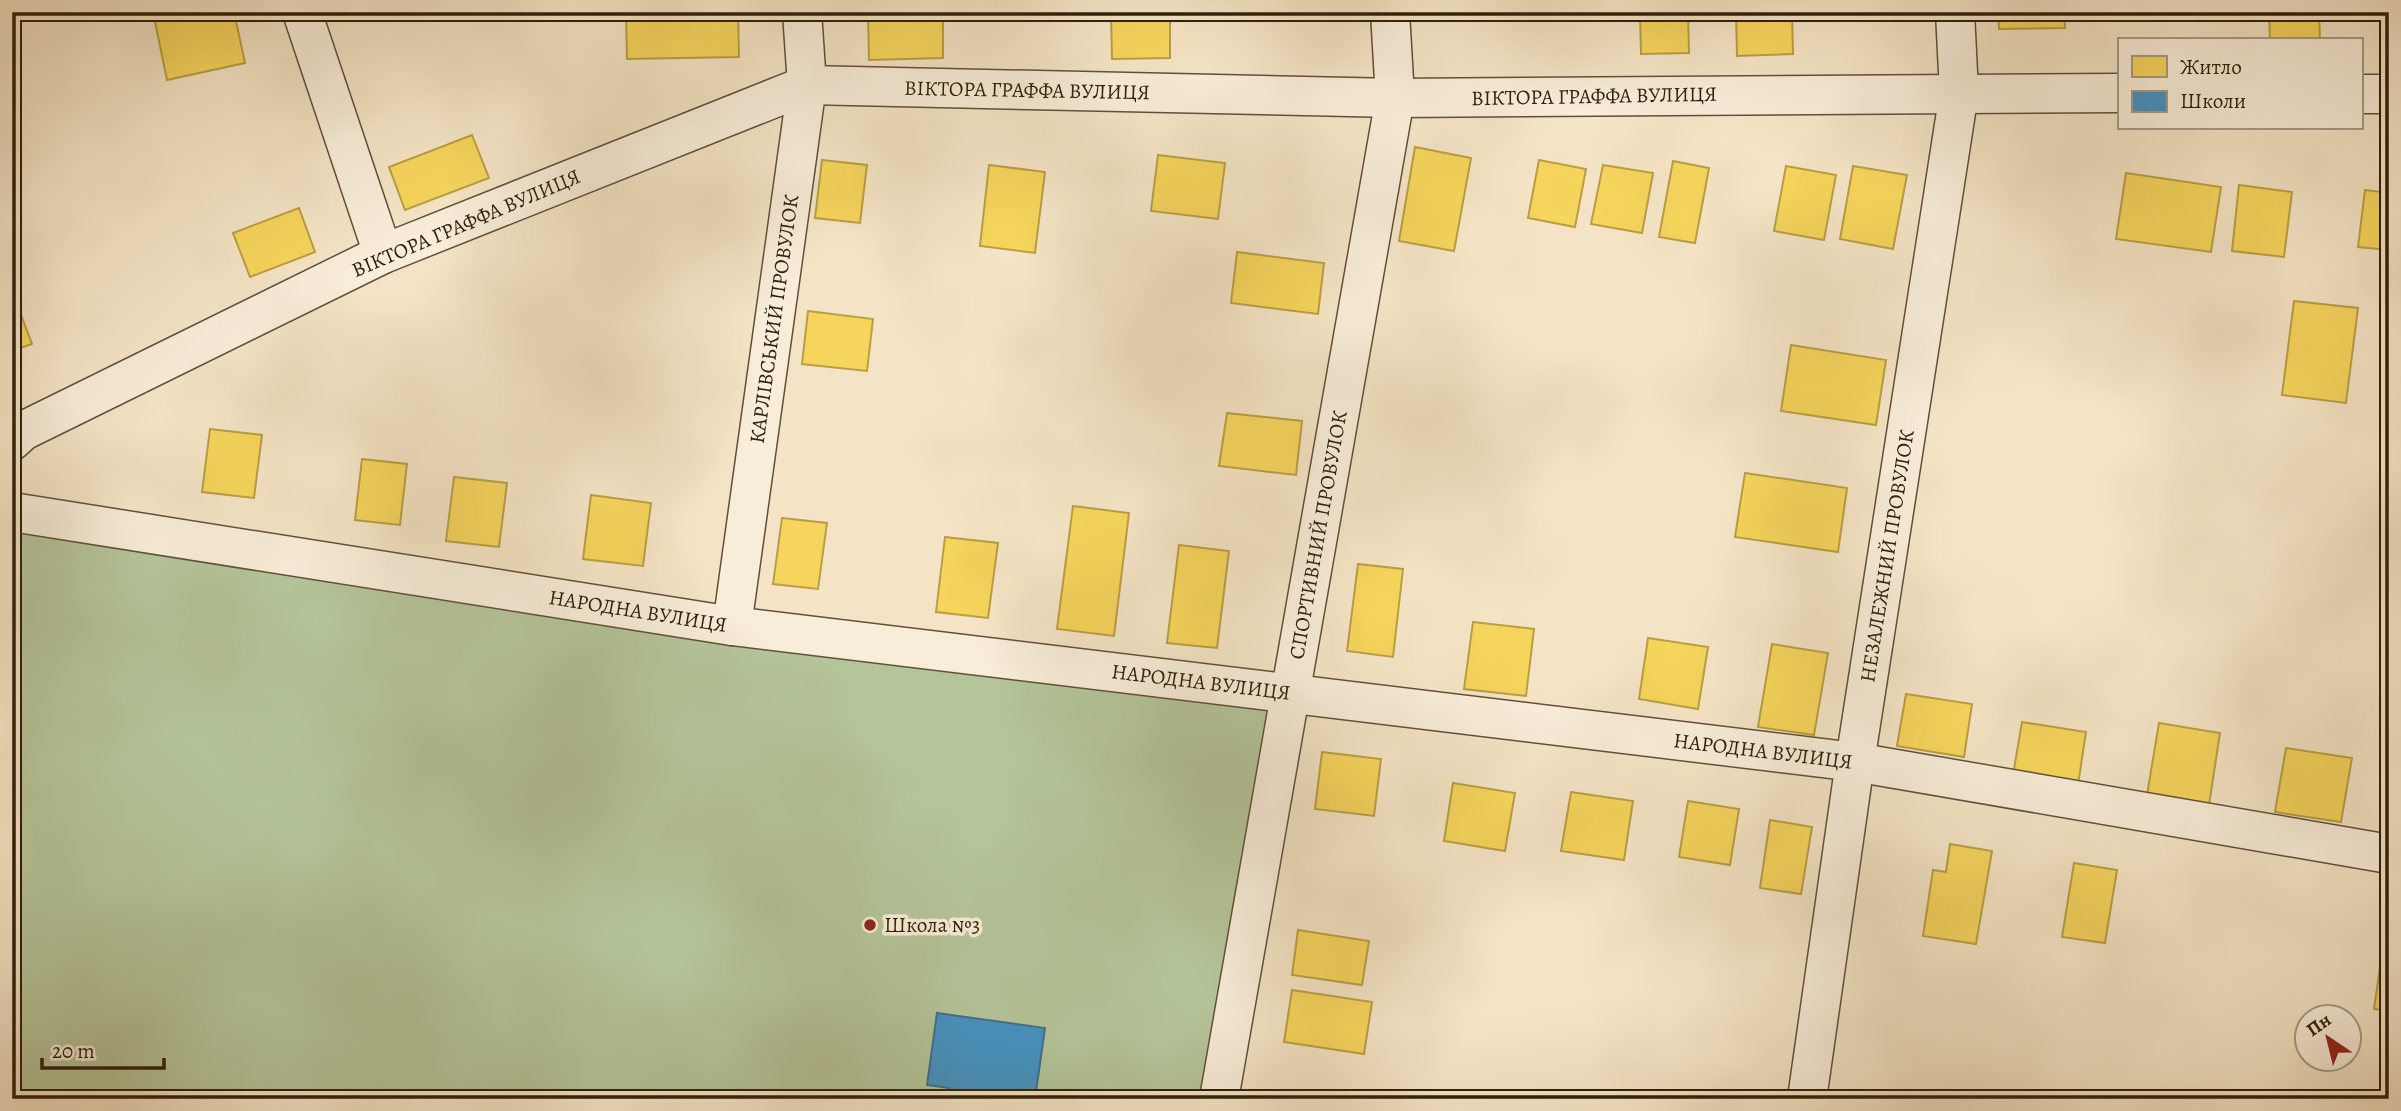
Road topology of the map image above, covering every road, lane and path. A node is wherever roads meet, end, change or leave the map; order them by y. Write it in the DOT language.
graph roads {
  1 [pos="302,12"];
  2 [pos="802,12"];
  3 [pos="1390,12"];
  4 [pos="1955,12"];
  5 [pos="807,85"];
  6 [pos="1959,93"];
  7 [pos="2118,93"];
  8 [pos="2362,93"];
  9 [pos="2389,94"];
  10 [pos="1395,98"];
  11 [pos="383,254"];
  12 [pos="12,441"];
  13 [pos="12,512"];
  14 [pos="732,626"];
  15 [pos="1291,693"];
  16 [pos="1855,762"];
  17 [pos="2389,854"];
  18 [pos="1219,1099"];
  19 [pos="1807,1099"];
  1 -- 11 [label="street"];
  2 -- 5 [label="street, КАРЛІВСЬКИЙ ПРОВУЛОК"];
  3 -- 10 [label="street, СПОРТИВНИЙ ПРОВУЛОК"];
  4 -- 6 [label="street, НЕЗАЛЕЖНИЙ ПРОВУЛОК"];
  5 -- 10 [label="street, ВІКТОРА ГРАФФА ВУЛИЦЯ"];
  5 -- 11 [label="street, ВІКТОРА ГРАФФА ВУЛИЦЯ"];
  5 -- 14 [label="street, КАРЛІВСЬКИЙ ПРОВУЛОК"];
  6 -- 7 [label="street, ВІКТОРА ГРАФФА ВУЛИЦЯ"];
  6 -- 10 [label="street, ВІКТОРА ГРАФФА ВУЛИЦЯ"];
  6 -- 16 [label="street, НЕЗАЛЕЖНИЙ ПРОВУЛОК"];
  8 -- 9 [label="street"];
  10 -- 15 [label="street, СПОРТИВНИЙ ПРОВУЛОК"];
  11 -- 12 [label="street, ВІКТОРА ГРАФФА ВУЛИЦЯ"];
  13 -- 14 [label="street, НАРОДНА ВУЛИЦЯ"];
  14 -- 15 [label="street, НАРОДНА ВУЛИЦЯ"];
  15 -- 16 [label="street, НАРОДНА ВУЛИЦЯ"];
  15 -- 18 [label="street, СПОРТИВНИЙ ПРОВУЛОК"];
  16 -- 17 [label="street, НАРОДНА ВУЛИЦЯ"];
  16 -- 19 [label="street, НЕЗАЛЕЖНИЙ ПРОВУЛОК"];
}
